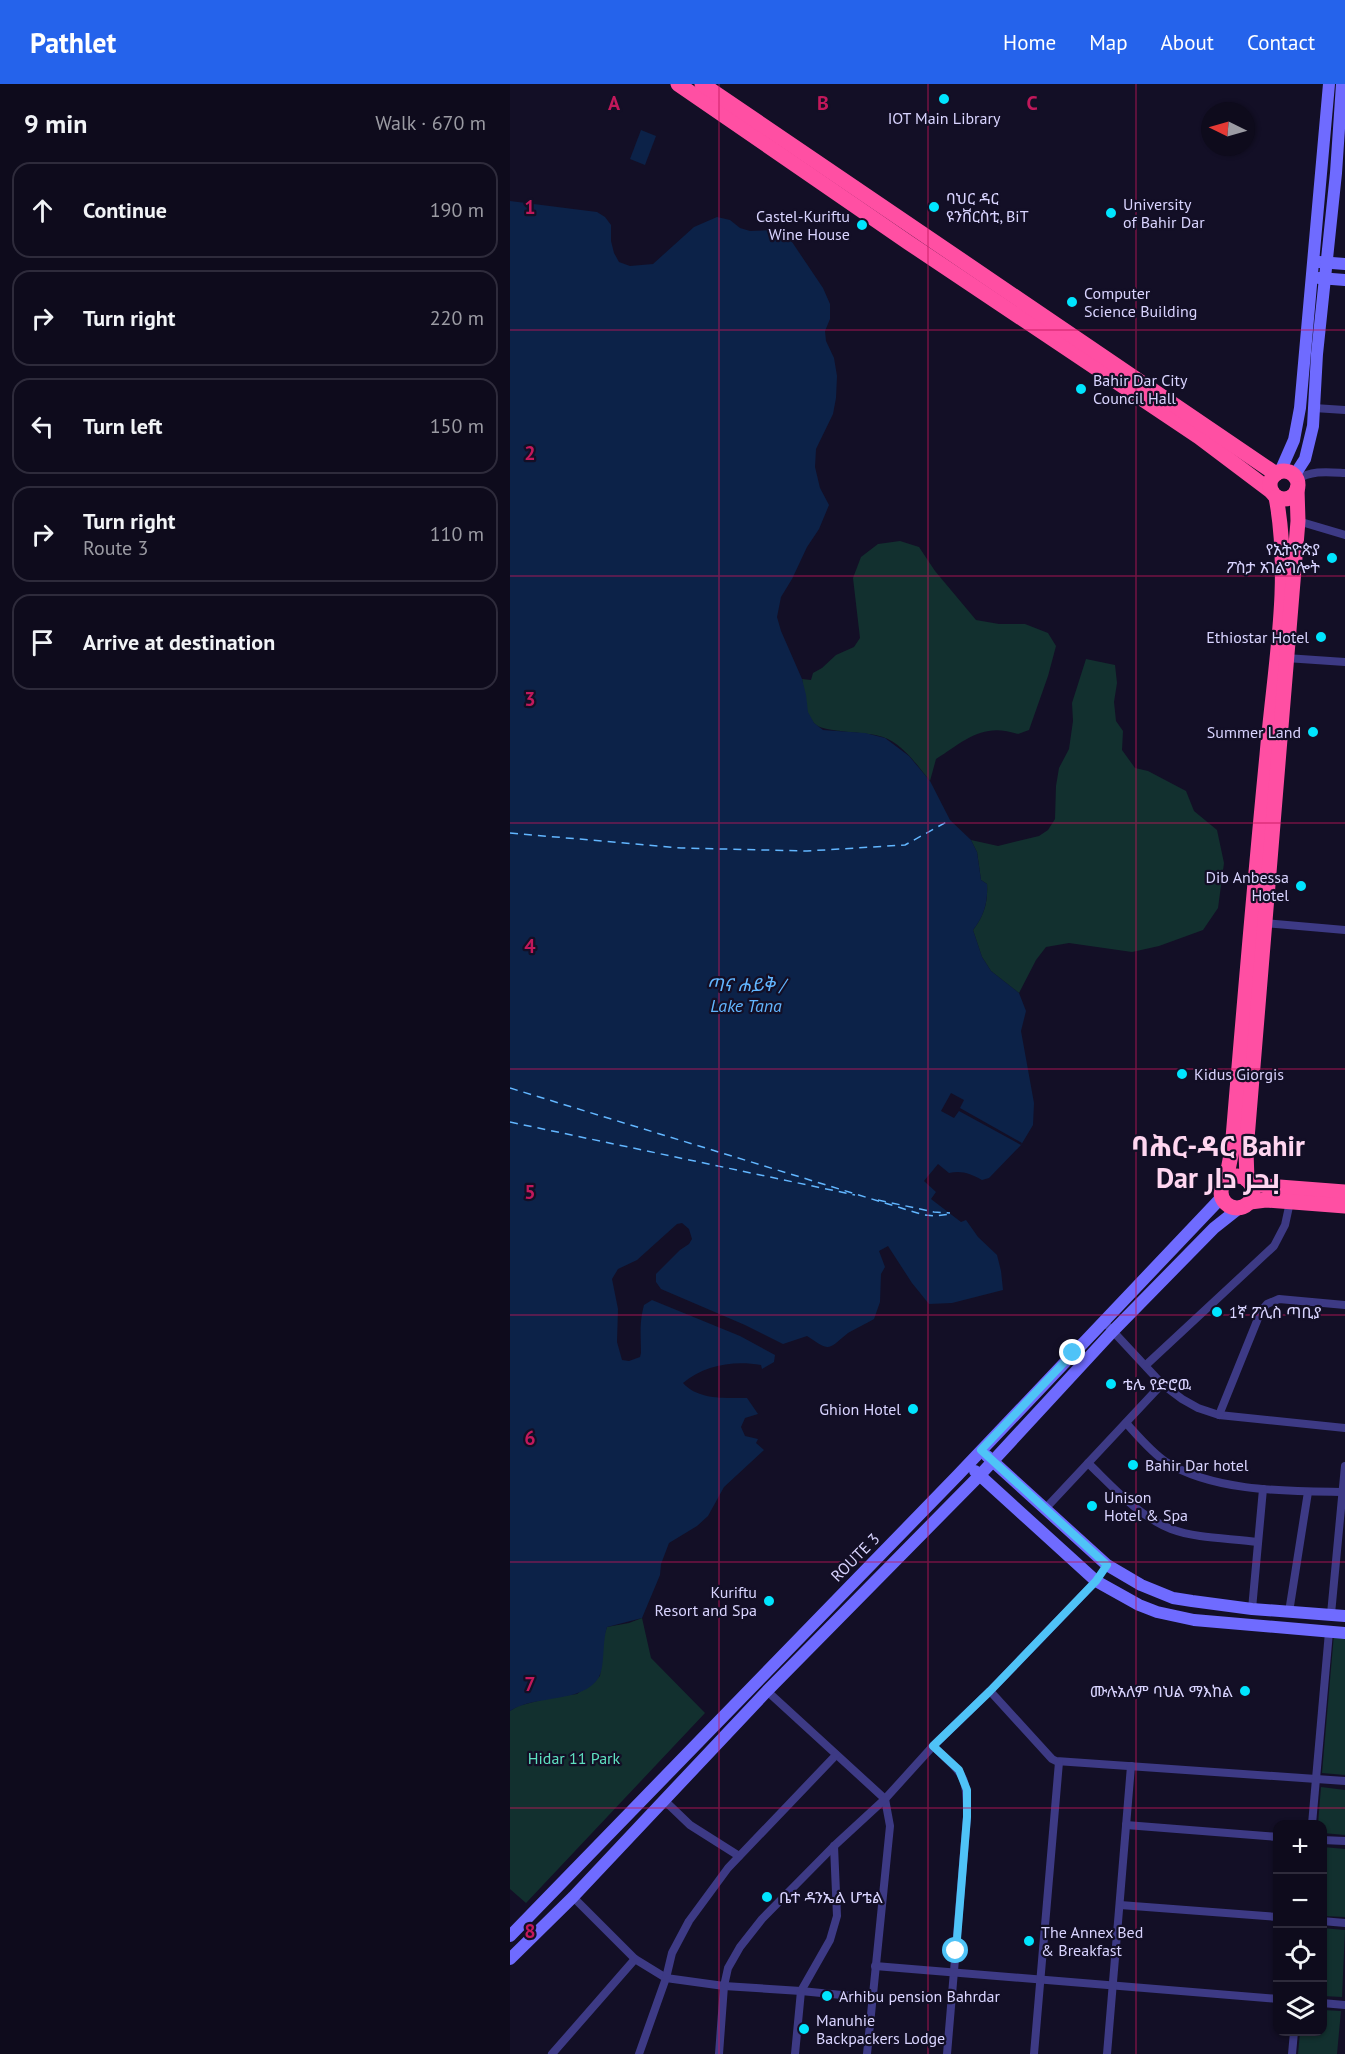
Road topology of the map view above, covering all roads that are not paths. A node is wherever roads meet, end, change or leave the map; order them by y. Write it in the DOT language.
graph roads {
  1 [pos="678,84"];
  2 [pos="702,84"];
  3 [pos="1329,84"];
  4 [pos="1342,84"];
  5 [pos="738,118"];
  6 [pos="1342,137"];
  7 [pos="1321,172"];
  8 [pos="1341,174"];
  9 [pos="1313,261"];
  10 [pos="1326,262"];
  11 [pos="1345,264"];
  12 [pos="1311,277"];
  13 [pos="1325,278"];
  14 [pos="1345,280"];
  15 [pos="1300,408"];
  16 [pos="1314,408"];
  17 [pos="1345,410"];
  18 [pos="1345,473"];
  19 [pos="1289,478"];
  20 [pos="1274,494"];
  21 [pos="1298,521"];
  22 [pos="1345,535"];
  23 [pos="1281,657"];
  24 [pos="1345,662"];
  25 [pos="1259,930"];
  26 [pos="1345,930"];
  27 [pos="1243,1102"];
  28 [pos="1226,1180"];
  29 [pos="1248,1181"];
  30 [pos="1345,1192"];
  31 [pos="1221,1198"];
  32 [pos="1290,1202"];
  33 [pos="1244,1205"];
  34 [pos="1345,1206"];
  35 [pos="1345,1305"];
  36 [pos="1103,1321"];
  37 [pos="1113,1331"];
  38 [pos="1146,1365"];
  39 [pos="1162,1384"];
  40 [pos="1219,1415"];
  41 [pos="1126,1423"];
  42 [pos="1345,1428"];
  43 [pos="981,1450"];
  44 [pos="992,1461"];
  45 [pos="1088,1463"];
  46 [pos="969,1464"];
  47 [pos="1345,1466"];
  48 [pos="980,1475"];
  49 [pos="1263,1489"];
  50 [pos="1308,1492"];
  51 [pos="1342,1492"];
  52 [pos="1045,1509"];
  53 [pos="1031,1522"];
  54 [pos="1258,1542"];
  55 [pos="1341,1543"];
  56 [pos="1107,1565"];
  57 [pos="1096,1581"];
  58 [pos="1252,1609"];
  59 [pos="1289,1612"];
  60 [pos="1331,1614"];
  61 [pos="1345,1616"];
  62 [pos="812,1624"];
  63 [pos="1250,1627"];
  64 [pos="1329,1632"];
  65 [pos="1345,1633"];
  66 [pos="823,1635"];
  67 [pos="767,1691"];
  68 [pos="990,1691"];
  69 [pos="741,1699"];
  70 [pos="751,1709"];
  71 [pos="933,1746"];
  72 [pos="836,1755"];
  73 [pos="1059,1762"];
  74 [pos="1131,1766"];
  75 [pos="1316,1779"];
  76 [pos="1345,1781"];
  77 [pos="885,1799"];
  78 [pos="665,1801"];
  79 [pos="639,1805"];
  80 [pos="651,1815"];
  81 [pos="1312,1820"];
  82 [pos="1126,1826"];
  83 [pos="1273,1836"];
  84 [pos="1327,1840"];
  85 [pos="1345,1841"];
  86 [pos="834,1846"];
  87 [pos="739,1856"];
  88 [pos="573,1897"];
  89 [pos="1120,1905"];
  90 [pos="1273,1917"];
  91 [pos="1327,1921"];
  92 [pos="1345,1923"];
  93 [pos="510,1936"];
  94 [pos="510,1959"];
  95 [pos="635,1959"];
  96 [pos="875,1966"];
  97 [pos="954,1973"];
  98 [pos="666,1978"];
  99 [pos="1040,1980"];
  100 [pos="724,1986"];
  101 [pos="1113,1986"];
  102 [pos="801,1990"];
  103 [pos="872,1998"];
  104 [pos="1273,1999"];
  105 [pos="1327,2003"];
  106 [pos="1345,2005"];
  107 [pos="1294,2036"];
  108 [pos="552,2054"];
  109 [pos="639,2054"];
  110 [pos="719,2054"];
  111 [pos="795,2054"];
  112 [pos="867,2054"];
  113 [pos="947,2054"];
  114 [pos="1034,2054"];
  115 [pos="1107,2054"];
  116 [pos="1292,2054"];
  1 -- 5 [label="highway"];
  2 -- 5 [label="highway"];
  3 -- 7 [label="main road"];
  4 -- 6 [label="main road"];
  5 -- 19 [label="highway"];
  5 -- 20 [label="highway"];
  6 -- 8 [label="main road"];
  7 -- 8 [label="main road"];
  7 -- 9 [label="main road"];
  8 -- 10 [label="main road"];
  9 -- 10 [label="main road"];
  9 -- 12 [label="main road"];
  10 -- 11 [label="main road"];
  10 -- 13 [label="main road"];
  12 -- 13 [label="main road"];
  12 -- 15 [label="main road"];
  13 -- 14 [label="main road"];
  13 -- 16 [label="main road"];
  15 -- 16 [label="main road"];
  15 -- 19 [label="main road"];
  16 -- 17 [label="street"];
  16 -- 19 [label="main road"];
  18 -- 19 [label="street"];
  19 -- 20 [label="highway"];
  19 -- 20 [label="highway"];
  19 -- 21 [label="highway"];
  20 -- 23 [label="highway"];
  21 -- 22 [label="street"];
  21 -- 23 [label="highway"];
  23 -- 24 [label="street"];
  23 -- 25 [label="highway"];
  25 -- 26 [label="street"];
  25 -- 27 [label="highway"];
  27 -- 28 [label="highway"];
  27 -- 29 [label="highway"];
  28 -- 29 [label="highway"];
  28 -- 31 [label="highway"];
  29 -- 30 [label="highway"];
  29 -- 33 [label="highway"];
  31 -- 33 [label="highway"];
  31 -- 36 [label="main road, ROUTE 3"];
  32 -- 33 [label="highway"];
  32 -- 34 [label="highway"];
  32 -- 38 [label="street"];
  33 -- 37 [label="main road"];
  35 -- 40 [label="street"];
  36 -- 37 [label="street"];
  36 -- 43 [label="main road, ROUTE 3"];
  37 -- 38 [label="street"];
  37 -- 44 [label="main road"];
  38 -- 39 [label="street"];
  39 -- 40 [label="street"];
  39 -- 41 [label="street"];
  40 -- 42 [label="street"];
  41 -- 45 [label="street"];
  41 -- 49 [label="street"];
  43 -- 44 [label="main road"];
  43 -- 46 [label="main road, ROUTE 3"];
  44 -- 48 [label="main road"];
  44 -- 52 [label="main road"];
  45 -- 52 [label="street"];
  45 -- 54 [label="street"];
  46 -- 48 [label="main road"];
  46 -- 62 [label="main road, ROUTE 3"];
  47 -- 51 [label="street"];
  48 -- 53 [label="main road"];
  48 -- 66 [label="main road"];
  49 -- 50 [label="street"];
  49 -- 54 [label="street"];
  50 -- 51 [label="street"];
  50 -- 59 [label="street"];
  51 -- 55 [label="street"];
  52 -- 53 [label="main road"];
  52 -- 56 [label="main road"];
  53 -- 57 [label="main road"];
  54 -- 58 [label="street"];
  55 -- 60 [label="street"];
  56 -- 57 [label="main road"];
  56 -- 58 [label="main road"];
  57 -- 63 [label="main road"];
  57 -- 68 [label="street"];
  58 -- 59 [label="main road"];
  58 -- 63 [label="main road"];
  59 -- 60 [label="main road"];
  60 -- 61 [label="main road"];
  60 -- 64 [label="main road"];
  62 -- 66 [label="main road"];
  62 -- 69 [label="main road, ROUTE 3"];
  63 -- 64 [label="main road"];
  64 -- 65 [label="main road"];
  64 -- 75 [label="street"];
  66 -- 67 [label="main road"];
  67 -- 70 [label="main road"];
  67 -- 72 [label="street"];
  68 -- 71 [label="street"];
  68 -- 73 [label="street"];
  69 -- 70 [label="main road"];
  69 -- 79 [label="main road, ROUTE 3"];
  70 -- 78 [label="main road"];
  71 -- 77 [label="street"];
  71 -- 97 [label="street"];
  72 -- 77 [label="street"];
  72 -- 87 [label="street"];
  73 -- 74 [label="street"];
  73 -- 99 [label="street"];
  74 -- 75 [label="street"];
  74 -- 82 [label="street"];
  75 -- 76 [label="street"];
  75 -- 81 [label="street"];
  77 -- 86 [label="street"];
  77 -- 96 [label="street"];
  78 -- 80 [label="main road"];
  78 -- 87 [label="street"];
  79 -- 80 [label="main road"];
  79 -- 93 [label="main road, ROUTE 3"];
  80 -- 88 [label="main road"];
  82 -- 83 [label="street"];
  82 -- 89 [label="street"];
  84 -- 85 [label="street"];
  86 -- 100 [label="street"];
  86 -- 102 [label="street"];
  87 -- 98 [label="street"];
  88 -- 94 [label="main road"];
  88 -- 95 [label="street"];
  89 -- 90 [label="street"];
  89 -- 101 [label="street"];
  91 -- 92 [label="street"];
  95 -- 98 [label="street"];
  95 -- 108 [label="street"];
  96 -- 97 [label="street"];
  96 -- 103 [label="street"];
  97 -- 99 [label="street"];
  97 -- 113 [label="street"];
  98 -- 100 [label="street"];
  98 -- 109 [label="street"];
  99 -- 101 [label="street"];
  99 -- 114 [label="street"];
  100 -- 102 [label="street"];
  100 -- 110 [label="street"];
  101 -- 104 [label="street"];
  101 -- 115 [label="street"];
  102 -- 103 [label="street"];
  102 -- 111 [label="street"];
  103 -- 112 [label="street"];
  105 -- 106 [label="street"];
  107 -- 116 [label="street"];
}
